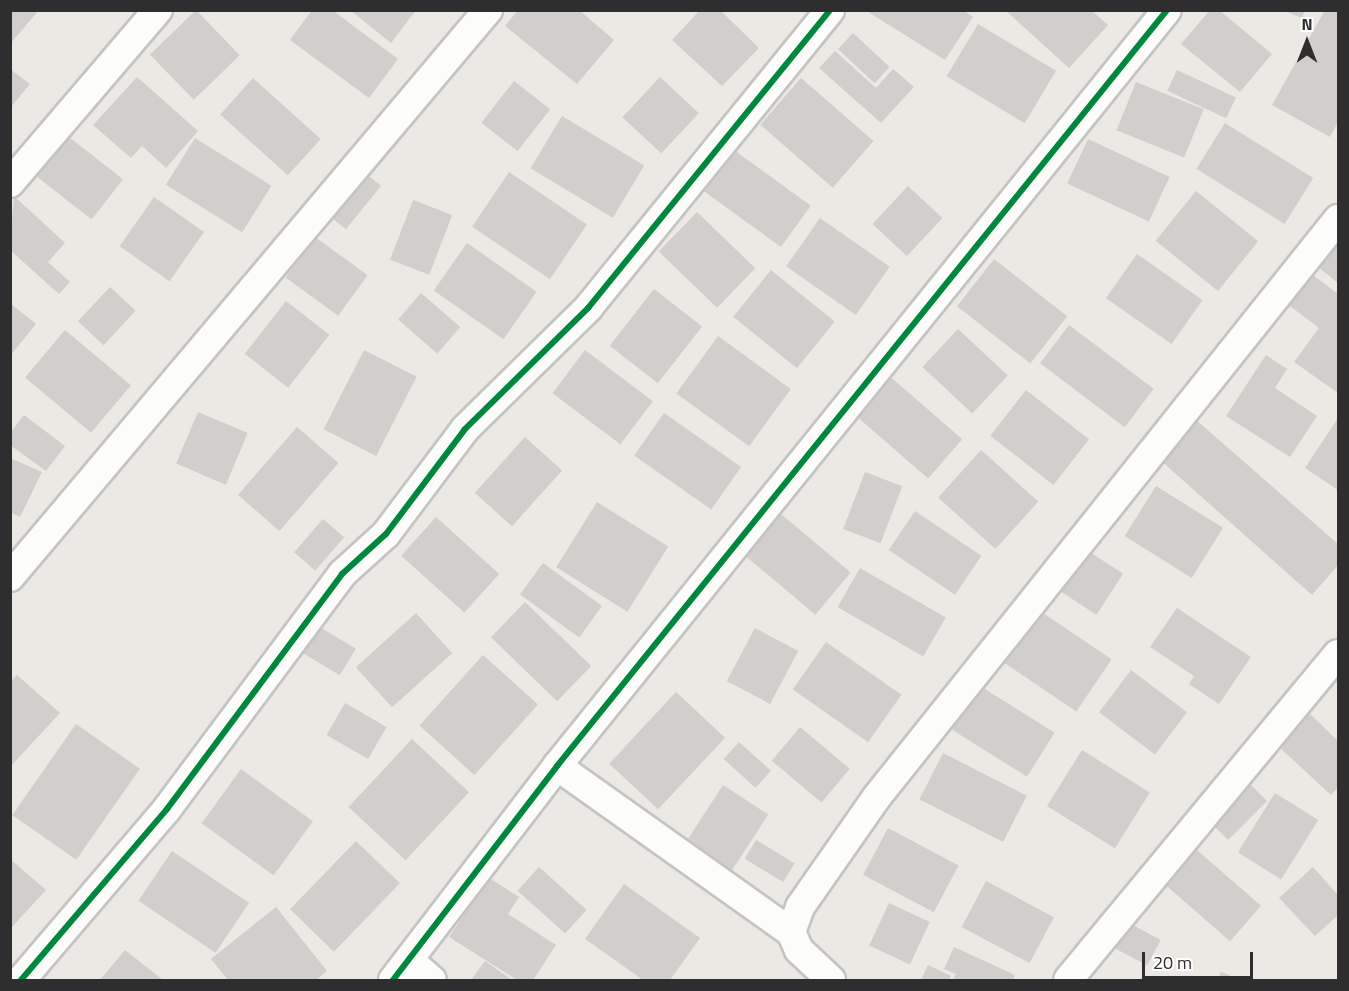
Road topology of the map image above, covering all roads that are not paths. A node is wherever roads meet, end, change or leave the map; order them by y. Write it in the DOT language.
graph roads {
  1 [pos="158,10"];
  2 [pos="488,10"];
  3 [pos="830,10"];
  4 [pos="1167,10"];
  5 [pos="10,183"];
  6 [pos="1338,219"];
  7 [pos="10,577"];
  8 [pos="1338,654"];
  9 [pos="557,766"];
  10 [pos="791,932"];
  11 [pos="402,971"];
  12 [pos="21,981"];
  13 [pos="432,981"];
  14 [pos="831,981"];
  15 [pos="1068,981"];
  1 -- 5 [label="street"];
  2 -- 7 [label="street"];
  3 -- 12 [label="street"];
  4 -- 9 [label="street"];
  6 -- 10 [label="street"];
  8 -- 15 [label="street"];
  9 -- 10 [label="street"];
  9 -- 11 [label="street"];
  10 -- 14 [label="street"];
  11 -- 13 [label="street"];
}
